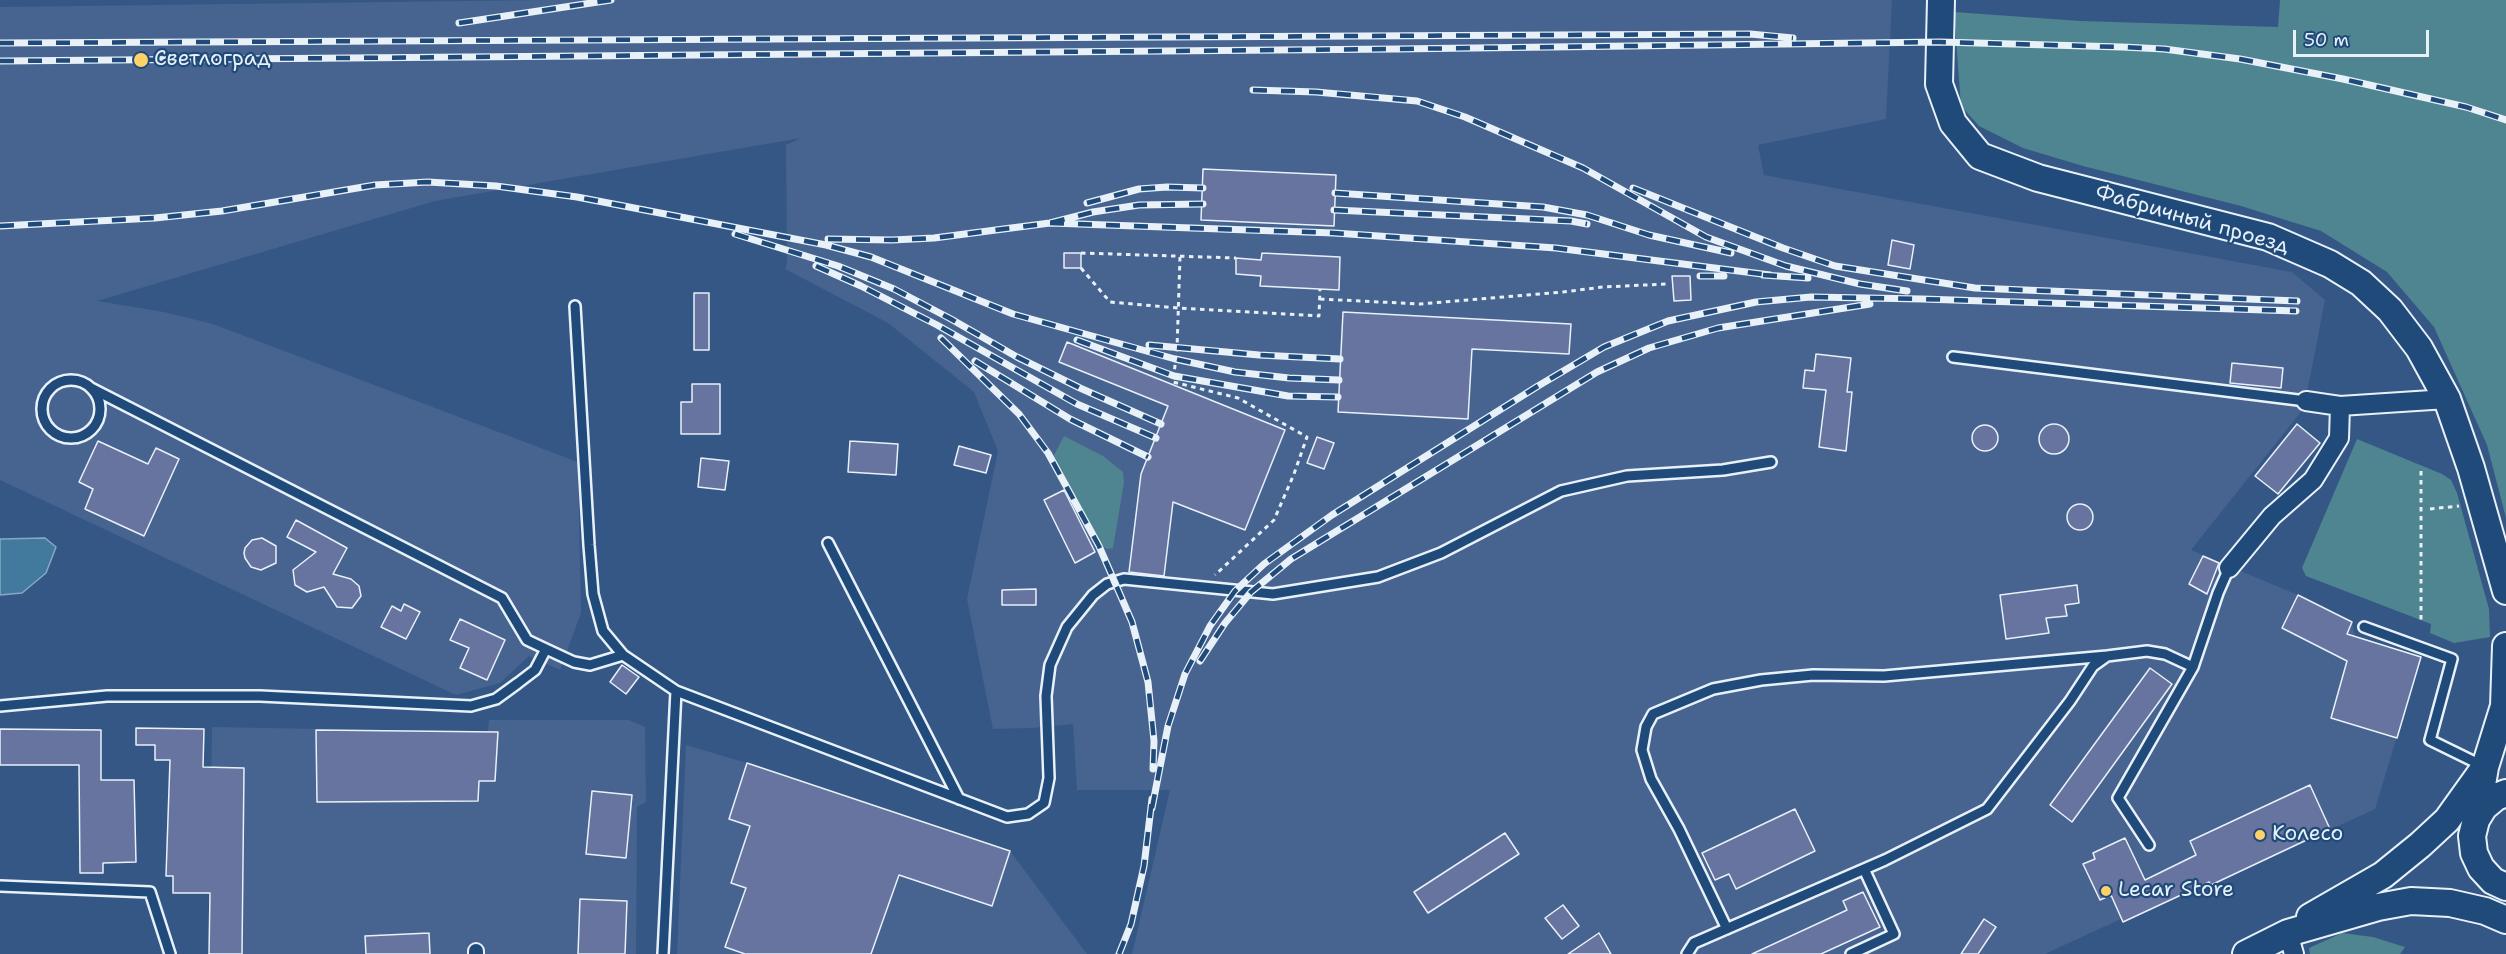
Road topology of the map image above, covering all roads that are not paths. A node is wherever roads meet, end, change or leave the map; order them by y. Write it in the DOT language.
graph roads {
  1 [pos="1941,0"];
  2 [pos="575,306"];
  3 [pos="1953,357"];
  4 [pos="91,388"];
  5 [pos="2447,399"];
  6 [pos="2306,401"];
  7 [pos="2340,406"];
  8 [pos="1771,462"];
  9 [pos="828,543"];
  10 [pos="2229,568"];
  11 [pos="2506,591"];
  12 [pos="2364,627"];
  13 [pos="2506,646"];
  14 [pos="546,649"];
  15 [pos="623,655"];
  16 [pos="2107,656"];
  17 [pos="2193,667"];
  18 [pos="676,691"];
  19 [pos="0,706"];
  20 [pos="2485,767"];
  21 [pos="2506,793"];
  22 [pos="959,798"];
  23 [pos="2476,820"];
  24 [pos="2149,845"];
  25 [pos="1864,869"];
  26 [pos="0,886"];
  27 [pos="2503,891"];
  28 [pos="2450,903"];
  29 [pos="2506,920"];
  30 [pos="1727,929"];
  31 [pos="2291,944"];
  32 [pos="170,954"];
  33 [pos="663,954"];
  34 [pos="1687,954"];
  35 [pos="1851,954"];
  36 [pos="2246,954"];
  1 -- 5 [label="main road, Фабричный проезд"];
  2 -- 15 [label="lane"];
  3 -- 6 [label="lane"];
  4 -- 4 [label="lane"];
  4 -- 14 [label="lane"];
  5 -- 7 [label="street"];
  5 -- 11 [label="main road, Фабричный проезд"];
  6 -- 7 [label="street"];
  7 -- 10 [label="street"];
  8 -- 22 [label="lane"];
  9 -- 22 [label="lane"];
  10 -- 17 [label="lane"];
  12 -- 20 [label="lane"];
  13 -- 20 [label="main road"];
  14 -- 15 [label="lane"];
  14 -- 19 [label="lane"];
  15 -- 18 [label="lane"];
  16 -- 17 [label="lane"];
  16 -- 25 [label="lane"];
  16 -- 30 [label="lane"];
  17 -- 24 [label="lane"];
  18 -- 22 [label="lane"];
  18 -- 33 [label="lane"];
  20 -- 23 [label="main road"];
  20 -- 31 [label="main road"];
  21 -- 23 [label="main road"];
  23 -- 27 [label="main road"];
  25 -- 30 [label="lane"];
  25 -- 35 [label="lane"];
  26 -- 32 [label="lane"];
  27 -- 28 [label="main road"];
  28 -- 29 [label="main road"];
  28 -- 31 [label="main road"];
  30 -- 34 [label="lane"];
  31 -- 36 [label="main road"];
}
